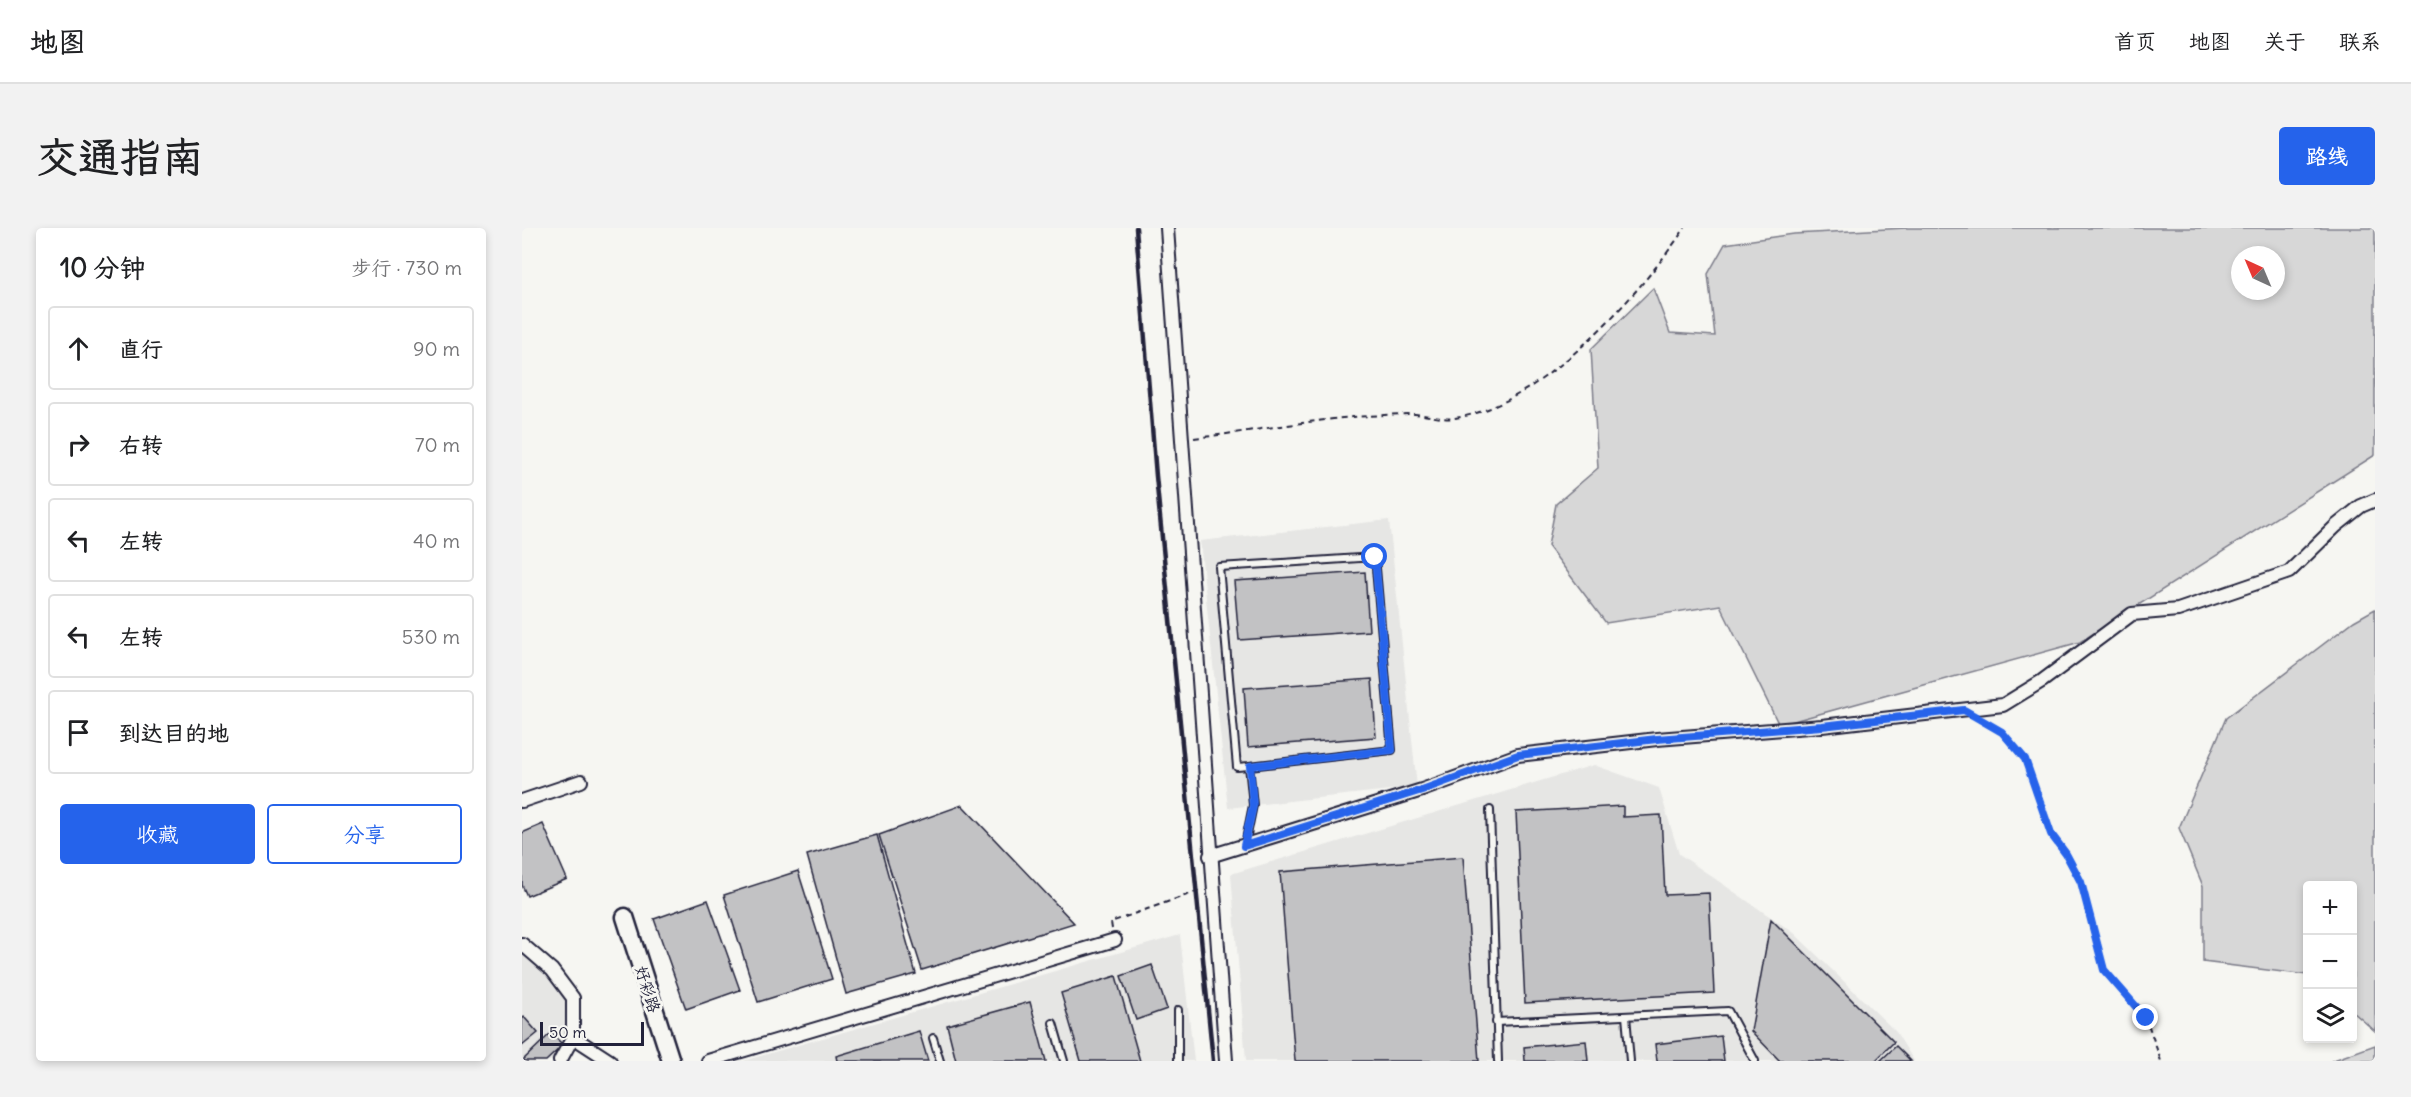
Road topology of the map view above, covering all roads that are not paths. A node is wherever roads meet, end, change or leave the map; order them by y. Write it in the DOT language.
graph roads {
  1 [pos="1167,228"];
  2 [pos="2375,500"];
  3 [pos="1250,766"];
  4 [pos="581,781"];
  5 [pos="522,801"];
  6 [pos="1490,810"];
  7 [pos="1244,846"];
  8 [pos="1210,856"];
  9 [pos="625,917"];
  10 [pos="1115,940"];
  11 [pos="522,944"];
  12 [pos="1178,1010"];
  13 [pos="1626,1016"];
  14 [pos="1496,1022"];
  15 [pos="1053,1023"];
  16 [pos="573,1037"];
  17 [pos="933,1038"];
  18 [pos="560,1061"];
  19 [pos="610,1061"];
  20 [pos="671,1061"];
  21 [pos="708,1061"];
  22 [pos="940,1061"];
  23 [pos="1064,1061"];
  24 [pos="1178,1061"];
  25 [pos="1227,1061"];
  26 [pos="1498,1061"];
  27 [pos="1630,1061"];
  28 [pos="1755,1061"];
  1 -- 8 [label="street"];
  2 -- 7 [label="street"];
  3 -- 3 [label="lane"];
  3 -- 7 [label="lane"];
  4 -- 5 [label="street"];
  6 -- 14 [label="lane"];
  7 -- 8 [label="street"];
  8 -- 25 [label="street"];
  9 -- 20 [label="street, 好彩路"];
  10 -- 21 [label="street"];
  11 -- 16 [label="street"];
  12 -- 24 [label="lane"];
  13 -- 14 [label="lane"];
  13 -- 27 [label="lane"];
  13 -- 28 [label="lane"];
  14 -- 26 [label="lane"];
  15 -- 23 [label="lane"];
  16 -- 18 [label="street"];
  16 -- 19 [label="street"];
  17 -- 22 [label="lane"];
}
